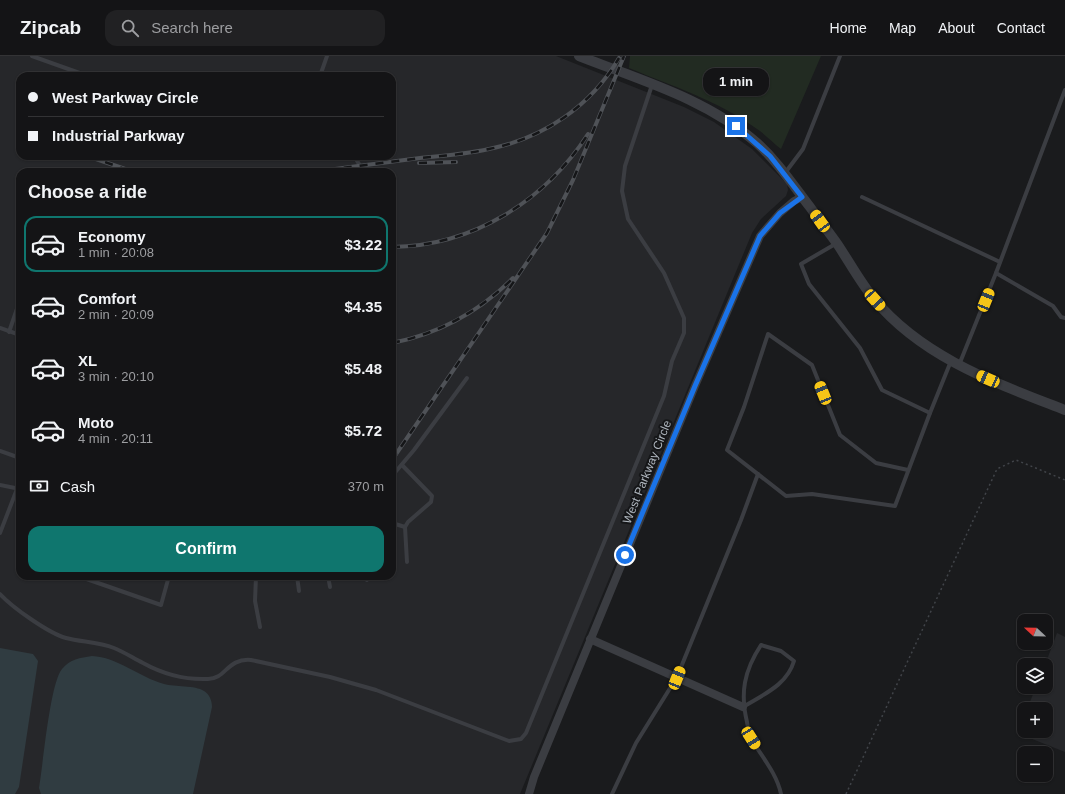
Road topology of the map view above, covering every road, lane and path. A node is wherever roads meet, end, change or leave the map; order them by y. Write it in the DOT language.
graph roads {
  1 [pos="32,56"];
  2 [pos="327,56"];
  3 [pos="579,56"];
  4 [pos="840,56"];
  5 [pos="77,72"];
  6 [pos="321,72"];
  7 [pos="652,85"];
  8 [pos="1065,90"];
  9 [pos="782,169"];
  10 [pos="802,197"];
  11 [pos="862,197"];
  12 [pos="837,243"];
  13 [pos="1000,262"];
  14 [pos="996,273"];
  15 [pos="16,312"];
  16 [pos="1065,318"];
  17 [pos="0,328"];
  18 [pos="9,332"];
  19 [pos="16,334"];
  20 [pos="955,363"];
  21 [pos="467,378"];
  22 [pos="1065,410"];
  23 [pos="930,413"];
  24 [pos="0,452"];
  25 [pos="16,457"];
  26 [pos="402,465"];
  27 [pos="908,470"];
  28 [pos="396,472"];
  29 [pos="758,474"];
  30 [pos="1065,480"];
  31 [pos="0,485"];
  32 [pos="16,489"];
  33 [pos="16,494"];
  34 [pos="396,524"];
  35 [pos="405,527"];
  36 [pos="0,534"];
  37 [pos="407,562"];
  38 [pos="89,580"];
  39 [pos="168,580"];
  40 [pos="256,580"];
  41 [pos="298,580"];
  42 [pos="329,580"];
  43 [pos="330,587"];
  44 [pos="299,591"];
  45 [pos="0,594"];
  46 [pos="260,628"];
  47 [pos="590,639"];
  48 [pos="677,678"];
  49 [pos="743,707"];
  50 [pos="529,794"];
  51 [pos="612,794"];
  52 [pos="781,794"];
  53 [pos="846,794"];
  1 -- 5 [label="lane"];
  2 -- 6 [label="lane"];
  3 -- 7 [label="street"];
  4 -- 9 [label="lane"];
  7 -- 9 [label="street"];
  7 -- 45 [label="lane"];
  8 -- 13 [label="lane"];
  9 -- 10 [label="street"];
  10 -- 12 [label="street"];
  10 -- 47 [label="street, West Parkway Circle"];
  11 -- 13 [label="lane"];
  12 -- 20 [label="street"];
  12 -- 23 [label="lane"];
  13 -- 14 [label="lane"];
  14 -- 16 [label="lane"];
  14 -- 20 [label="lane"];
  15 -- 18 [label="lane"];
  17 -- 18 [label="lane"];
  18 -- 19 [label="lane"];
  20 -- 22 [label="street"];
  20 -- 23 [label="lane"];
  21 -- 26 [label="lane"];
  23 -- 27 [label="lane"];
  24 -- 25 [label="lane"];
  26 -- 28 [label="lane"];
  26 -- 35 [label="lane"];
  27 -- 29 [label="lane"];
  27 -- 29 [label="lane"];
  29 -- 48 [label="lane"];
  30 -- 53 [label="path"];
  31 -- 32 [label="lane"];
  33 -- 36 [label="lane"];
  34 -- 35 [label="lane"];
  35 -- 37 [label="lane"];
  38 -- 39 [label="lane"];
  40 -- 46 [label="lane"];
  41 -- 44 [label="lane"];
  42 -- 43 [label="lane"];
  47 -- 48 [label="street"];
  47 -- 50 [label="street, West Parkway Circle"];
  48 -- 49 [label="street"];
  48 -- 51 [label="lane"];
  49 -- 49 [label="lane"];
  49 -- 52 [label="lane"];
}
